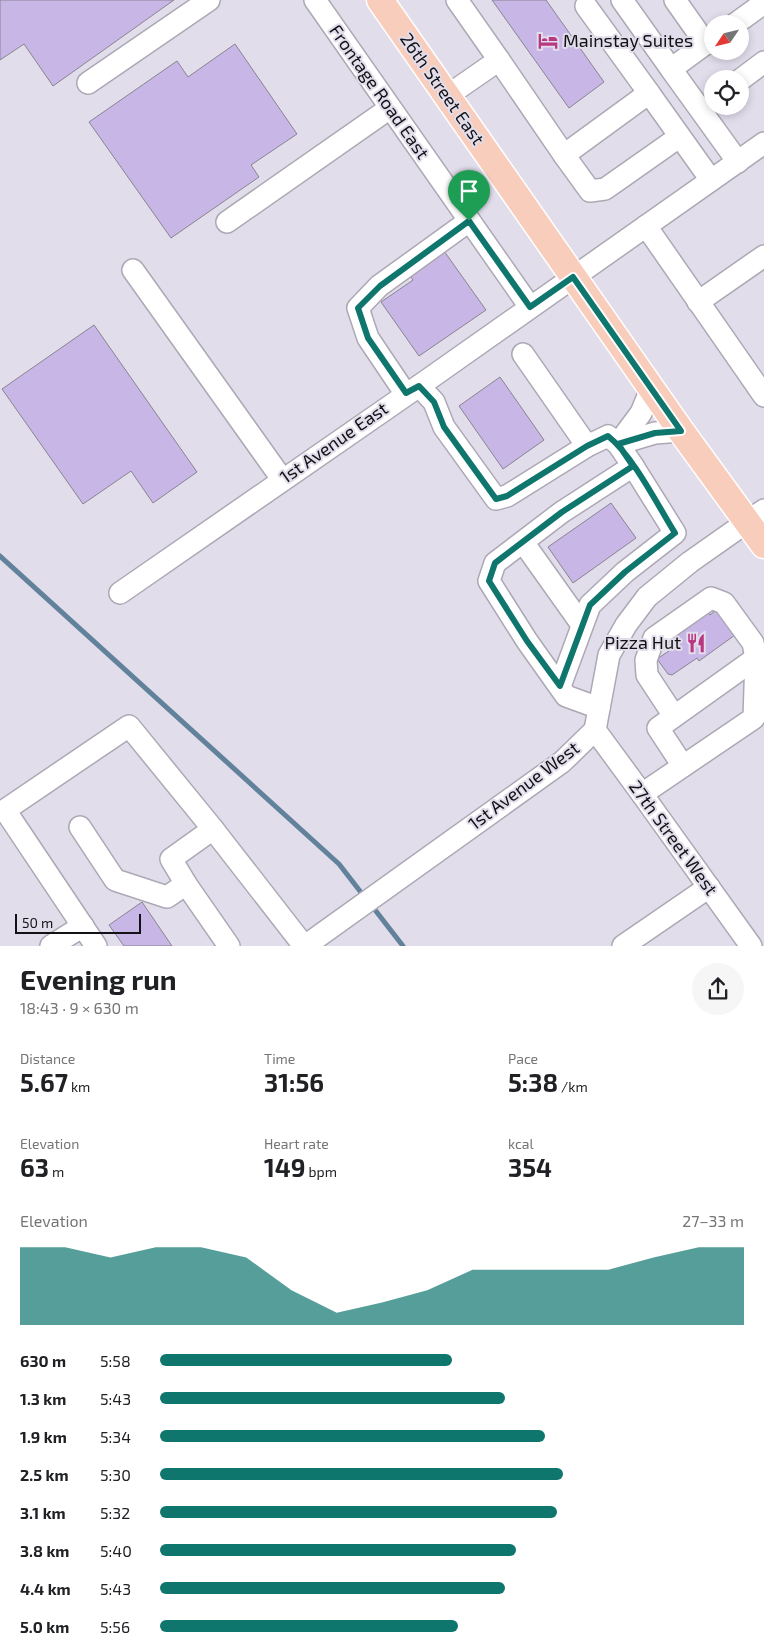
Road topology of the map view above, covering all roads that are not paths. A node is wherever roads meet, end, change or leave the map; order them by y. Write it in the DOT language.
graph roads {
  1 [pos="209,0"];
  2 [pos="315,0"];
  3 [pos="380,0"];
  4 [pos="457,0"];
  5 [pos="622,0"];
  6 [pos="675,0"];
  7 [pos="764,3"];
  8 [pos="586,6"];
  9 [pos="747,15"];
  10 [pos="704,36"];
  11 [pos="704,46"];
  12 [pos="499,60"];
  13 [pos="764,62"];
  14 [pos="671,69"];
  15 [pos="749,73"];
  16 [pos="88,82"];
  17 [pos="649,93"];
  18 [pos="447,96"];
  19 [pos="704,102"];
  20 [pos="390,108"];
  21 [pos="712,115"];
  22 [pos="679,137"];
  23 [pos="764,143"];
  24 [pos="564,155"];
  25 [pos="738,162"];
  26 [pos="711,180"];
  27 [pos="469,221"];
  28 [pos="227,222"];
  29 [pos="646,226"];
  30 [pos="764,256"];
  31 [pos="133,270"];
  32 [pos="573,277"];
  33 [pos="698,302"];
  34 [pos="530,307"];
  35 [pos="523,354"];
  36 [pos="651,389"];
  37 [pos="412,390"];
  38 [pos="764,396"];
  39 [pos="681,431"];
  40 [pos="618,444"];
  41 [pos="587,446"];
  42 [pos="633,466"];
  43 [pos="282,479"];
  44 [pos="755,516"];
  45 [pos="524,542"];
  46 [pos="764,545"];
  47 [pos="120,593"];
  48 [pos="582,625"];
  49 [pos="756,658"];
  50 [pos="560,686"];
  51 [pos="599,708"];
  52 [pos="674,716"];
  53 [pos="594,730"];
  54 [pos="683,766"];
  55 [pos="642,794"];
  56 [pos="80,827"];
  57 [pos="213,829"];
  58 [pos="186,884"];
  59 [pos="709,887"];
  60 [pos="83,926"];
  61 [pos="51,946"];
  62 [pos="96,946"];
  63 [pos="229,946"];
  64 [pos="305,946"];
  65 [pos="623,946"];
  66 [pos="751,946"];
  1 -- 16 [label="street"];
  2 -- 20 [label="street, Frontage Road East"];
  3 -- 18 [label="main road, 26th Street East"];
  4 -- 12 [label="street"];
  5 -- 14 [label="street"];
  6 -- 10 [label="street"];
  7 -- 9 [label="street"];
  8 -- 17 [label="street"];
  11 -- 14 [label="street"];
  12 -- 18 [label="street"];
  12 -- 24 [label="street"];
  13 -- 15 [label="street"];
  14 -- 19 [label="street"];
  17 -- 22 [label="street"];
  17 -- 24 [label="street"];
  18 -- 32 [label="main road, 26th Street East"];
  20 -- 27 [label="street, Frontage Road East"];
  20 -- 28 [label="street"];
  21 -- 25 [label="street"];
  22 -- 24 [label="street"];
  22 -- 26 [label="street"];
  23 -- 25 [label="street, 1st Avenue East"];
  25 -- 26 [label="street, 1st Avenue East"];
  26 -- 29 [label="street, 1st Avenue East"];
  27 -- 34 [label="street, Frontage Road East"];
  27 -- 37 [label="street"];
  29 -- 32 [label="street, 1st Avenue East"];
  29 -- 33 [label="street"];
  30 -- 33 [label="street"];
  31 -- 43 [label="street"];
  32 -- 34 [label="street, 1st Avenue East"];
  32 -- 36 [label="main road, 26th Street East"];
  33 -- 38 [label="street"];
  34 -- 37 [label="street, 1st Avenue East"];
  35 -- 41 [label="street"];
  36 -- 39 [label="main road, 26th Street East"];
  36 -- 40 [label="street"];
  37 -- 41 [label="street"];
  37 -- 43 [label="street, 1st Avenue East"];
  39 -- 40 [label="street"];
  39 -- 44 [label="main road, 26th Street East"];
  40 -- 41 [label="street"];
  40 -- 42 [label="street"];
  42 -- 45 [label="street"];
  42 -- 48 [label="street"];
  43 -- 47 [label="street, 1st Avenue East"];
  44 -- 46 [label="main road, 26th Street East"];
  44 -- 51 [label="street, 1st Avenue West"];
  45 -- 48 [label="street"];
  45 -- 50 [label="street"];
  48 -- 50 [label="street"];
  49 -- 52 [label="street"];
  49 -- 52 [label="street"];
  49 -- 54 [label="street"];
  50 -- 51 [label="street"];
  51 -- 53 [label="street, 1st Avenue West"];
  52 -- 54 [label="street"];
  53 -- 55 [label="street, 27th Street West"];
  53 -- 64 [label="street, 1st Avenue West"];
  54 -- 55 [label="street"];
  55 -- 59 [label="street, 27th Street West"];
  56 -- 58 [label="street"];
  57 -- 58 [label="street"];
  57 -- 60 [label="street"];
  57 -- 64 [label="street"];
  58 -- 63 [label="street"];
  59 -- 65 [label="street"];
  59 -- 66 [label="street, 27th Street West"];
  60 -- 61 [label="street"];
  60 -- 62 [label="street"];
}
